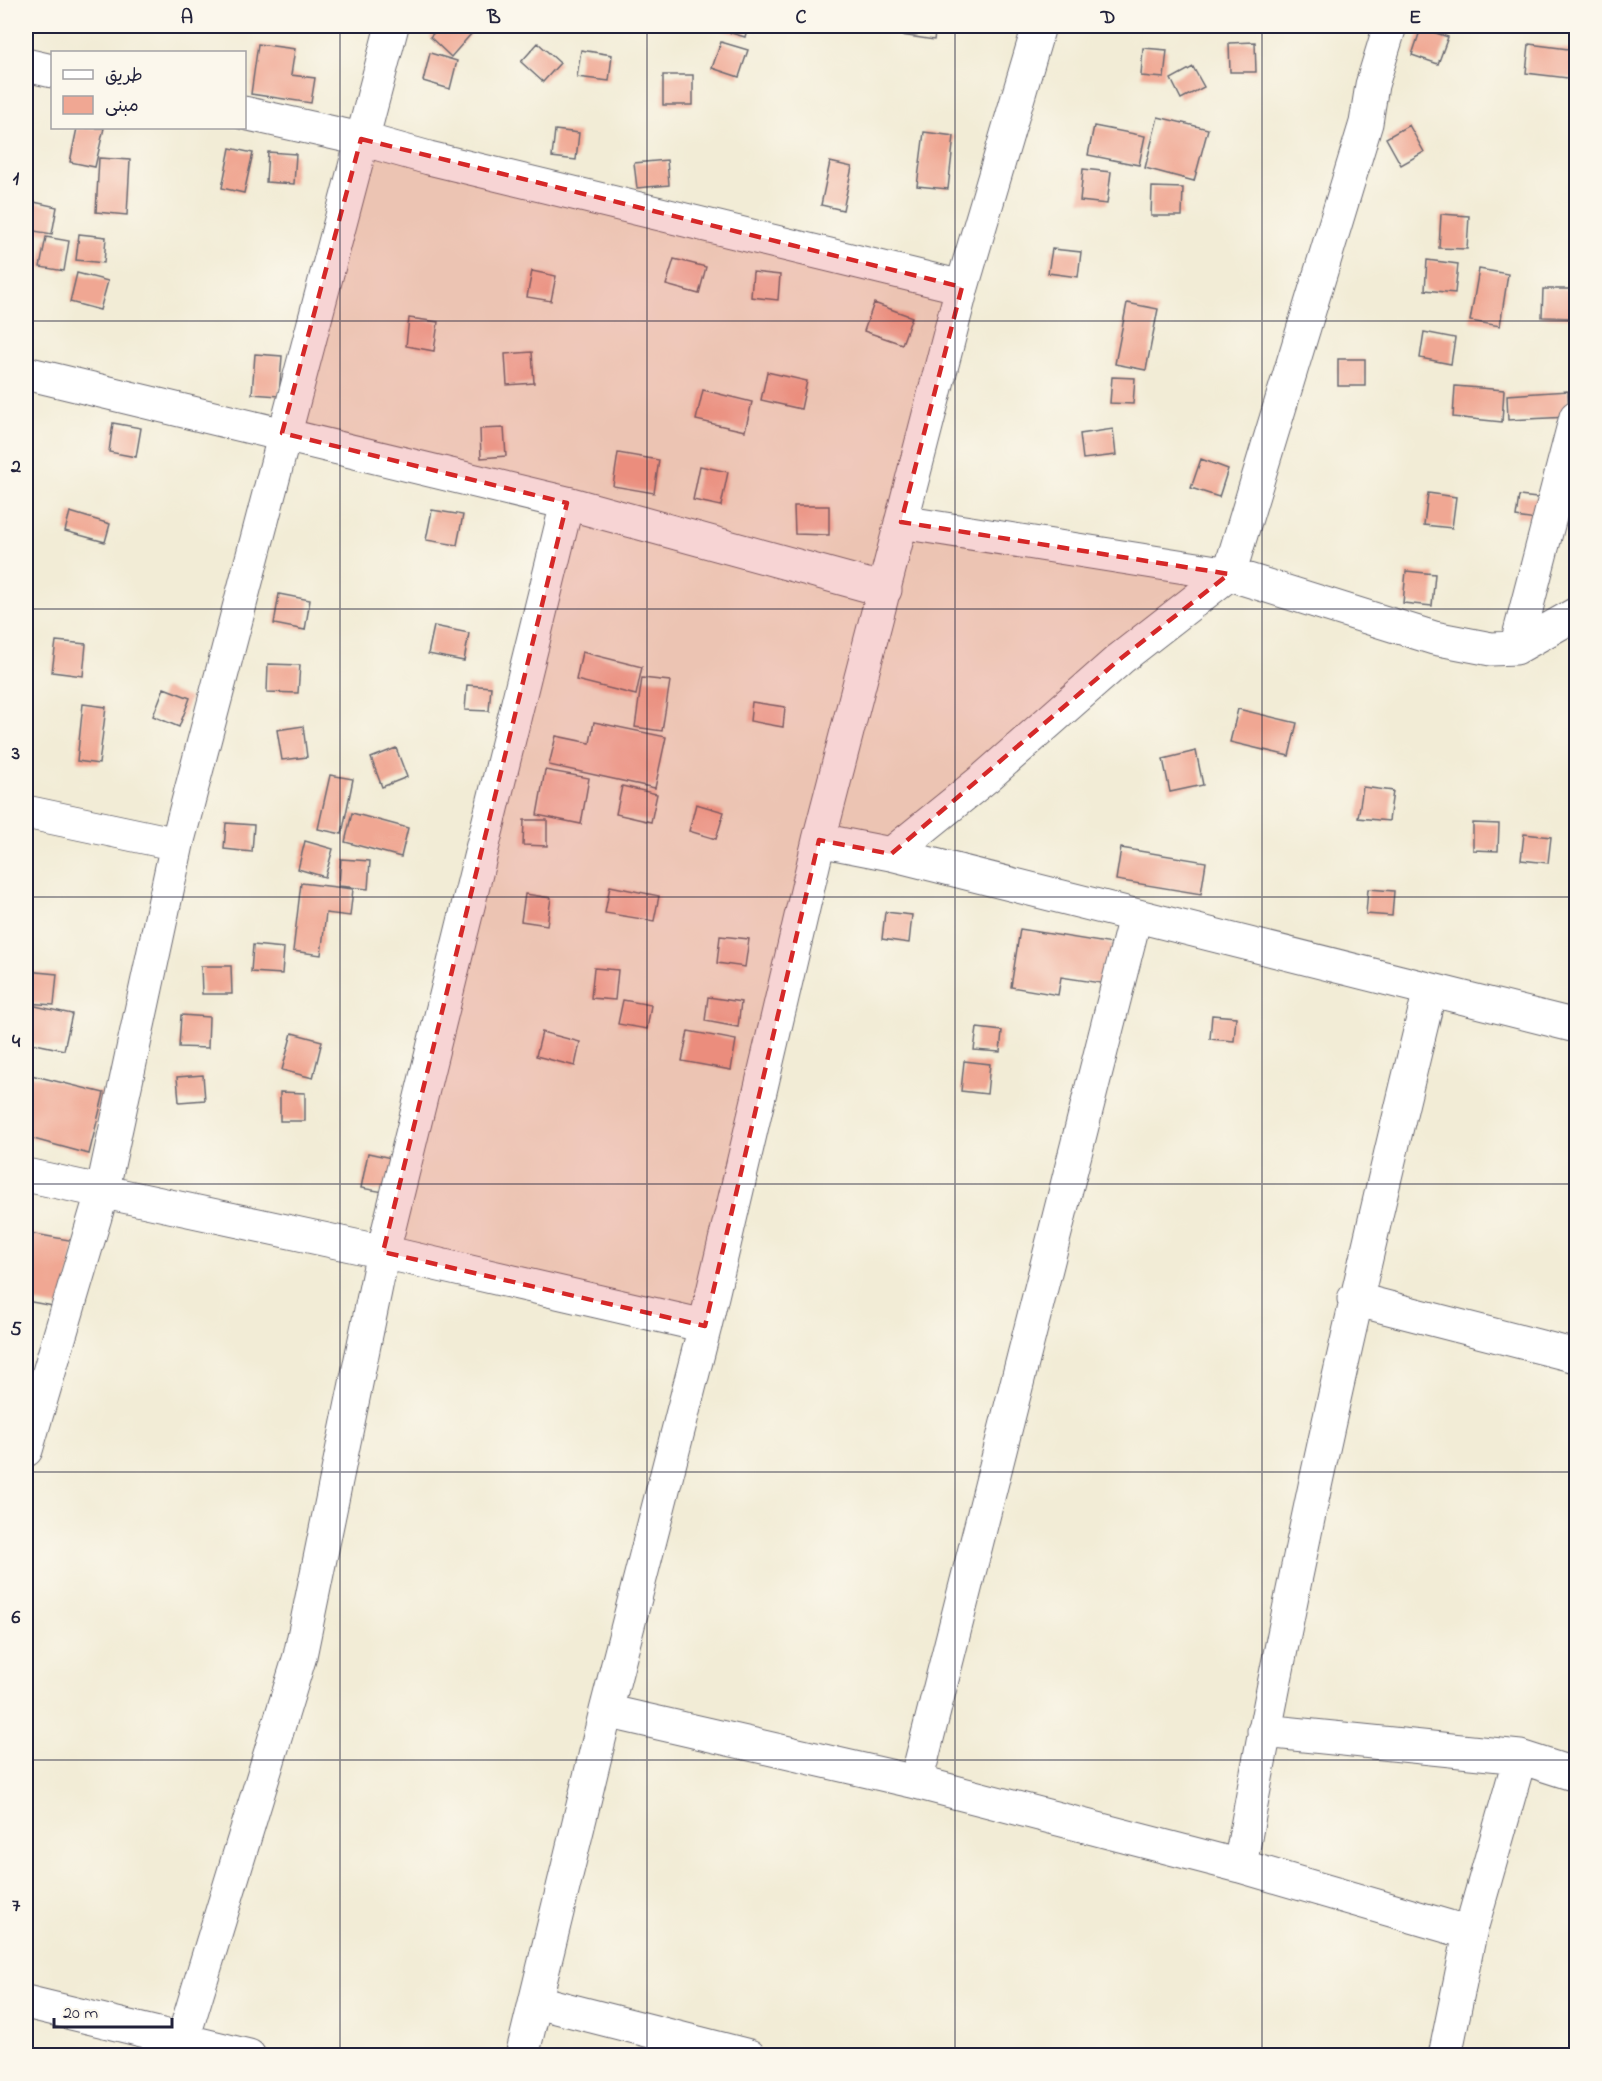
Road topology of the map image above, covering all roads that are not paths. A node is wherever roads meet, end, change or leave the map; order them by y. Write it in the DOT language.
graph roads {
  1 [pos="392,26"];
  2 [pos="1039,26"];
  3 [pos="1390,26"];
  4 [pos="26,65"];
  5 [pos="51,71"];
  6 [pos="246,113"];
  7 [pos="361,139"];
  8 [pos="962,287"];
  9 [pos="26,373"];
  10 [pos="1576,417"];
  11 [pos="282,434"];
  12 [pos="567,503"];
  13 [pos="901,522"];
  14 [pos="1229,573"];
  15 [pos="885,590"];
  16 [pos="1576,614"];
  17 [pos="1516,648"];
  18 [pos="26,812"];
  19 [pos="819,840"];
  20 [pos="177,844"];
  21 [pos="891,854"];
  22 [pos="1135,917"];
  23 [pos="1430,990"];
  24 [pos="1576,1026"];
  25 [pos="26,1176"];
  26 [pos="102,1193"];
  27 [pos="383,1252"];
  28 [pos="1354,1299"];
  29 [pos="705,1326"];
  30 [pos="1576,1356"];
  31 [pos="26,1450"];
  32 [pos="606,1711"];
  33 [pos="1264,1731"];
  34 [pos="1520,1757"];
  35 [pos="1576,1775"];
  36 [pos="916,1782"];
  37 [pos="1240,1866"];
  38 [pos="1470,1933"];
  39 [pos="26,2002"];
  40 [pos="537,2002"];
  41 [pos="183,2039"];
  42 [pos="249,2055"];
  43 [pos="522,2055"];
  44 [pos="749,2055"];
  45 [pos="1445,2055"];
  1 -- 7 [label="street"];
  2 -- 8 [label="street"];
  3 -- 14 [label="street"];
  4 -- 5 [label="street"];
  6 -- 7 [label="street"];
  7 -- 8 [label="street"];
  7 -- 11 [label="street"];
  8 -- 13 [label="street"];
  9 -- 11 [label="street"];
  10 -- 17 [label="street"];
  11 -- 12 [label="street"];
  11 -- 20 [label="street"];
  12 -- 15 [label="street"];
  12 -- 27 [label="street"];
  13 -- 14 [label="street"];
  13 -- 15 [label="street"];
  14 -- 17 [label="street"];
  14 -- 21 [label="street"];
  15 -- 19 [label="street"];
  16 -- 17 [label="street"];
  18 -- 20 [label="street"];
  19 -- 21 [label="street"];
  19 -- 29 [label="street"];
  20 -- 26 [label="street"];
  21 -- 22 [label="street"];
  22 -- 23 [label="street"];
  22 -- 36 [label="street"];
  23 -- 24 [label="street"];
  23 -- 28 [label="street"];
  25 -- 26 [label="street"];
  26 -- 27 [label="street"];
  26 -- 31 [label="street"];
  27 -- 29 [label="street"];
  27 -- 41 [label="street"];
  28 -- 30 [label="street"];
  28 -- 33 [label="street"];
  29 -- 32 [label="street"];
  32 -- 36 [label="street"];
  32 -- 40 [label="street"];
  33 -- 34 [label="street"];
  33 -- 37 [label="street"];
  34 -- 35 [label="street"];
  34 -- 38 [label="street"];
  36 -- 37 [label="street"];
  37 -- 38 [label="street"];
  38 -- 45 [label="street"];
  39 -- 41 [label="street"];
  40 -- 43 [label="street"];
  40 -- 44 [label="street"];
  41 -- 42 [label="street"];
}
